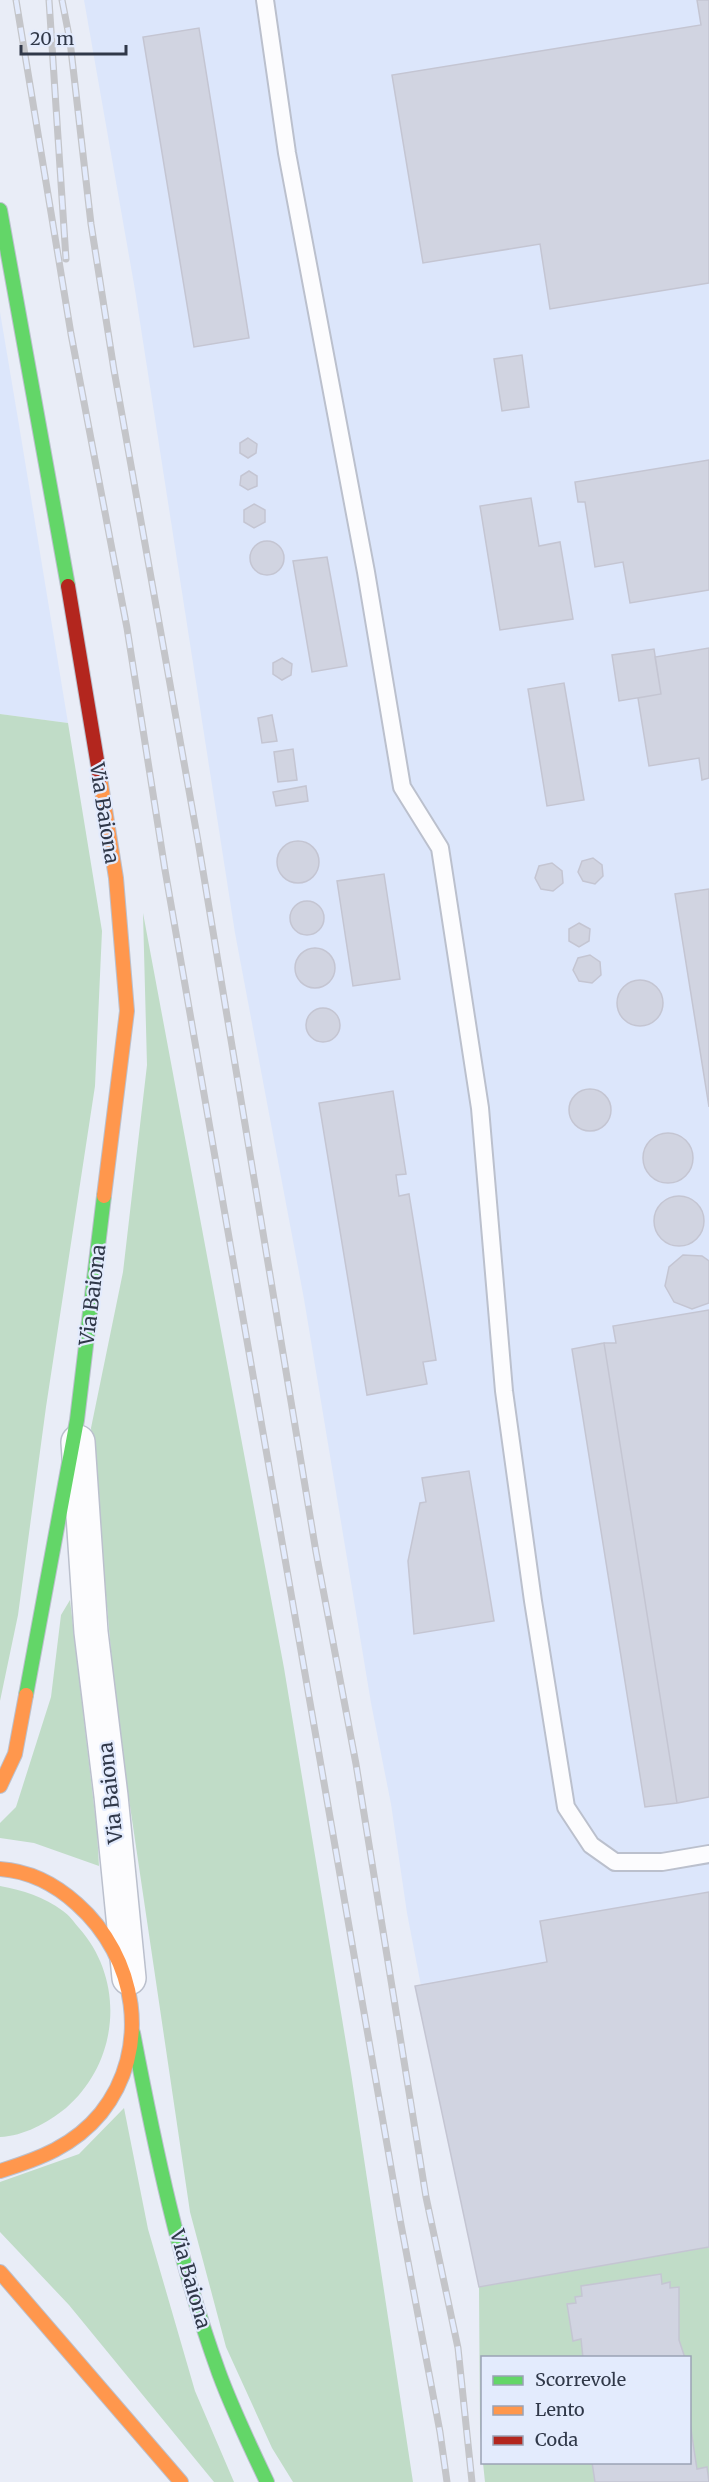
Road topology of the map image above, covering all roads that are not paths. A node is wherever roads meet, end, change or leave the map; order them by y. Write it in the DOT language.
graph roads {
  1 [pos="265,0"];
  2 [pos="0,210"];
  3 [pos="77,1420"];
  4 [pos="0,1786"];
  5 [pos="709,1854"];
  6 [pos="0,1869"];
  7 [pos="130,1986"];
  8 [pos="133,2033"];
  9 [pos="0,2171"];
  10 [pos="0,2272"];
  11 [pos="181,2482"];
  12 [pos="267,2482"];
  1 -- 5 [label="lane"];
  2 -- 3 [label="street, Via Baiona"];
  3 -- 4 [label="street, Via Baiona"];
  3 -- 7 [label="street, Via Baiona"];
  6 -- 7 [label="street"];
  7 -- 8 [label="street"];
  8 -- 9 [label="street"];
  8 -- 12 [label="street, Via Baiona"];
  10 -- 11 [label="street"];
}
